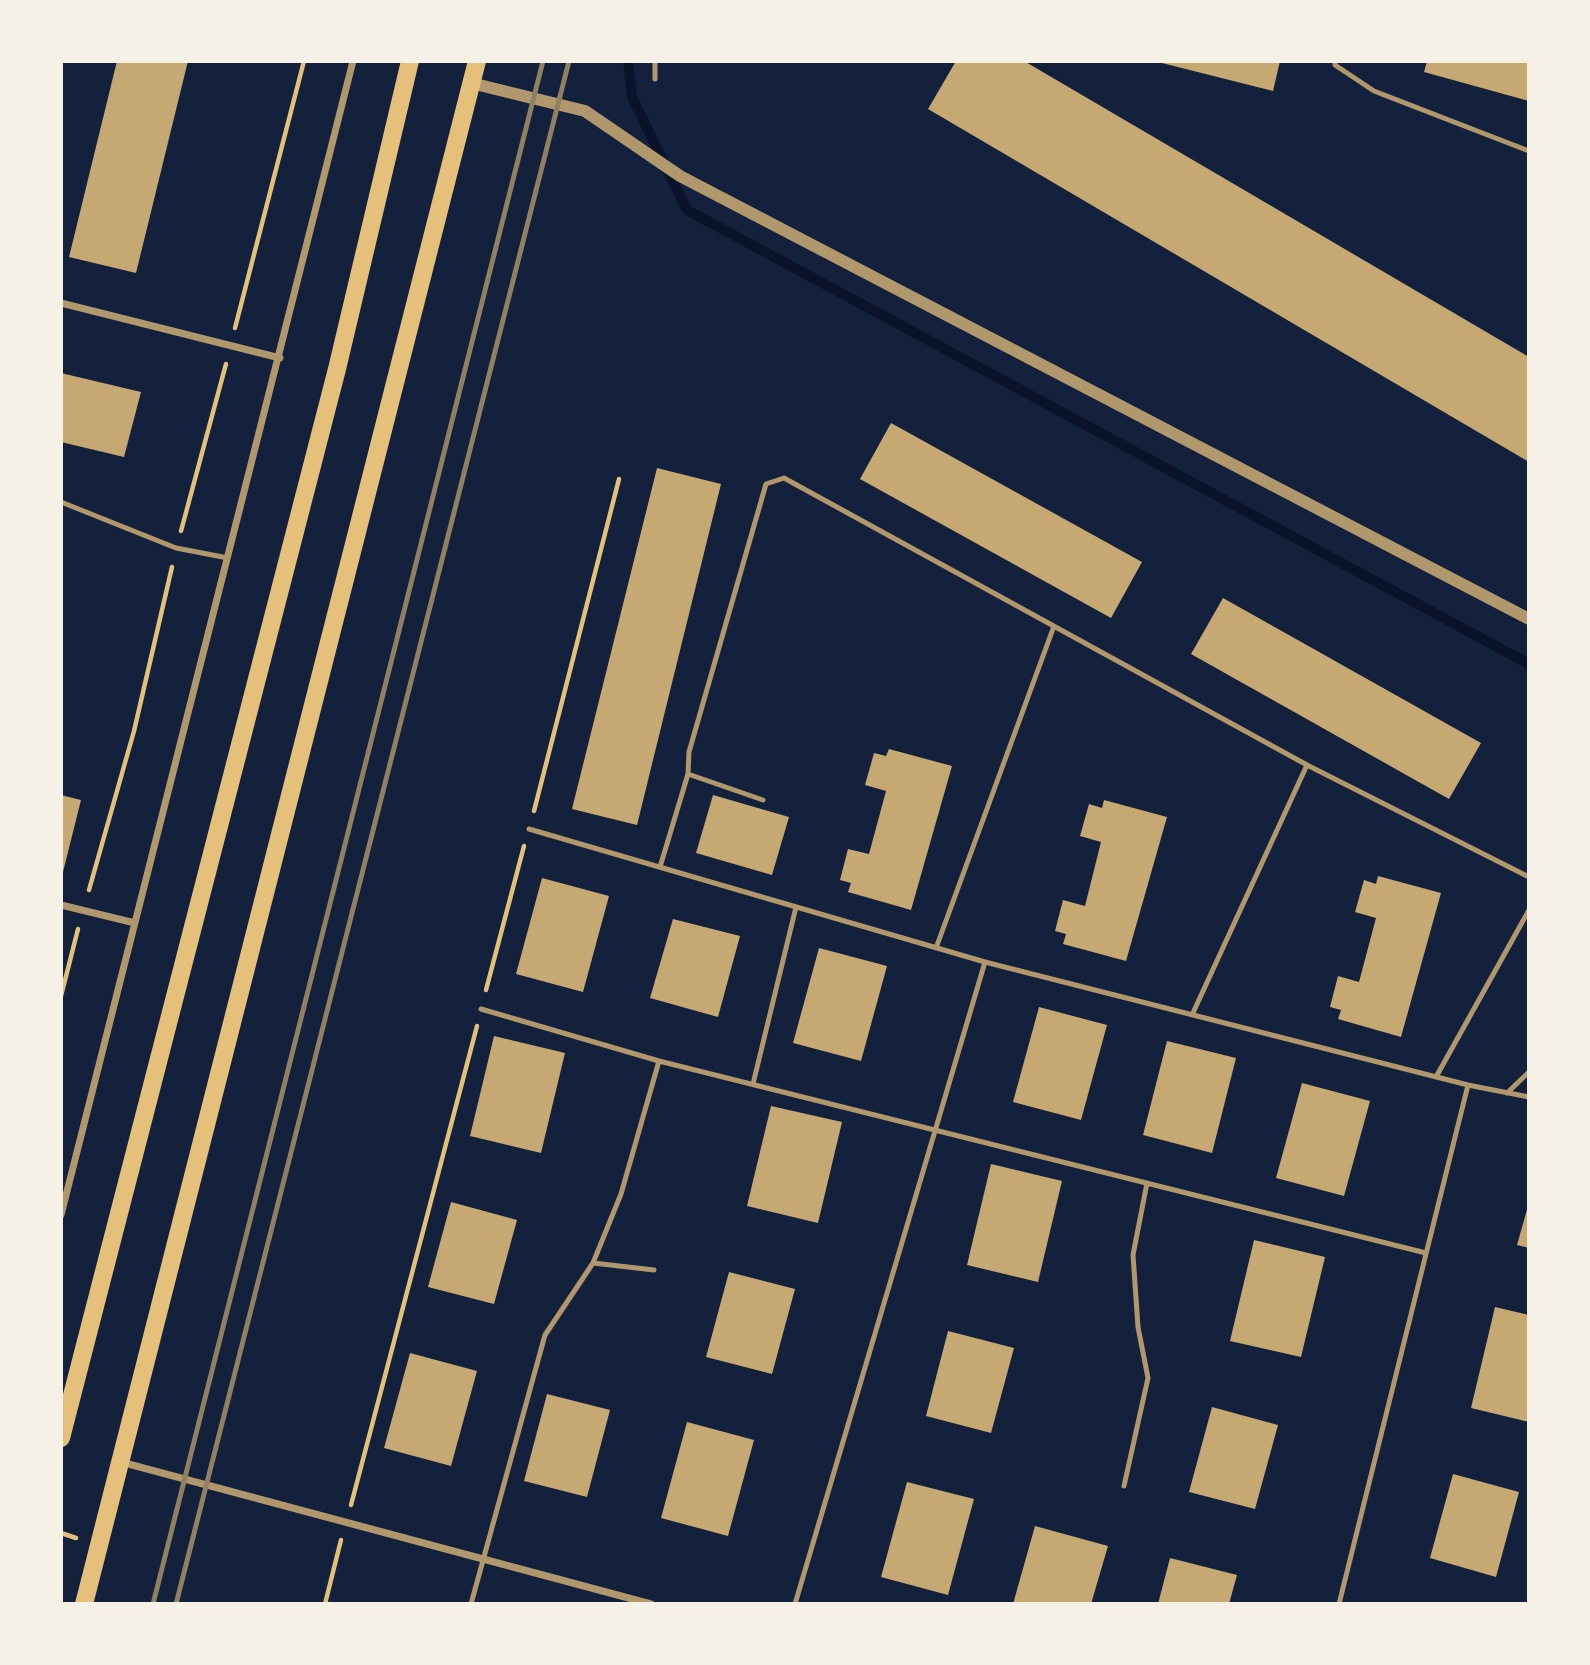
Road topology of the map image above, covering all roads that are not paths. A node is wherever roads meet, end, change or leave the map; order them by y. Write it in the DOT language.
graph roads {
  1 [pos="354,61"];
  2 [pos="410,61"];
  3 [pos="477,61"];
  4 [pos="655,61"];
  5 [pos="1335,61"];
  6 [pos="655,79"];
  7 [pos="471,83"];
  8 [pos="1529,151"];
  9 [pos="61,303"];
  10 [pos="280,358"];
  11 [pos="61,502"];
  12 [pos="228,558"];
  13 [pos="1529,619"];
  14 [pos="1054,626"];
  15 [pos="1307,765"];
  16 [pos="688,774"];
  17 [pos="763,800"];
  18 [pos="529,829"];
  19 [pos="660,867"];
  20 [pos="1529,877"];
  21 [pos="61,905"];
  22 [pos="796,907"];
  23 [pos="1529,910"];
  24 [pos="135,923"];
  25 [pos="936,948"];
  26 [pos="985,962"];
  27 [pos="481,1009"];
  28 [pos="1192,1014"];
  29 [pos="659,1061"];
  30 [pos="1529,1072"];
  31 [pos="1436,1077"];
  32 [pos="753,1084"];
  33 [pos="1468,1084"];
  34 [pos="1507,1093"];
  35 [pos="1529,1097"];
  36 [pos="935,1132"];
  37 [pos="1147,1183"];
  38 [pos="61,1215"];
  39 [pos="1426,1253"];
  40 [pos="593,1263"];
  41 [pos="654,1270"];
  42 [pos="61,1438"];
  43 [pos="120,1462"];
  44 [pos="1124,1486"];
  45 [pos="485,1559"];
  46 [pos="84,1604"];
  47 [pos="471,1604"];
  48 [pos="651,1604"];
  49 [pos="795,1604"];
  50 [pos="1339,1604"];
  1 -- 10 [label="street"];
  2 -- 42 [label="main road"];
  3 -- 7 [label="main road"];
  4 -- 6 [label="lane"];
  5 -- 8 [label="lane"];
  7 -- 13 [label="street"];
  7 -- 43 [label="main road"];
  9 -- 10 [label="street"];
  10 -- 12 [label="street"];
  11 -- 12 [label="lane"];
  12 -- 24 [label="street"];
  14 -- 15 [label="lane"];
  14 -- 16 [label="lane"];
  14 -- 25 [label="lane"];
  15 -- 20 [label="lane"];
  15 -- 28 [label="lane"];
  16 -- 17 [label="lane"];
  16 -- 19 [label="lane"];
  18 -- 19 [label="lane"];
  19 -- 22 [label="lane"];
  21 -- 24 [label="street"];
  22 -- 25 [label="lane"];
  22 -- 32 [label="lane"];
  23 -- 31 [label="lane"];
  24 -- 38 [label="street"];
  25 -- 26 [label="lane"];
  26 -- 28 [label="lane"];
  26 -- 36 [label="lane"];
  27 -- 29 [label="lane"];
  28 -- 31 [label="lane"];
  29 -- 32 [label="lane"];
  29 -- 40 [label="lane"];
  30 -- 34 [label="lane"];
  31 -- 33 [label="lane"];
  32 -- 36 [label="lane"];
  33 -- 34 [label="lane"];
  33 -- 39 [label="lane"];
  34 -- 35 [label="lane"];
  36 -- 37 [label="lane"];
  36 -- 49 [label="lane"];
  37 -- 39 [label="lane"];
  37 -- 44 [label="lane"];
  39 -- 50 [label="lane"];
  40 -- 41 [label="lane"];
  40 -- 45 [label="lane"];
  43 -- 45 [label="street"];
  43 -- 46 [label="main road"];
  45 -- 47 [label="lane"];
  45 -- 48 [label="street"];
}
